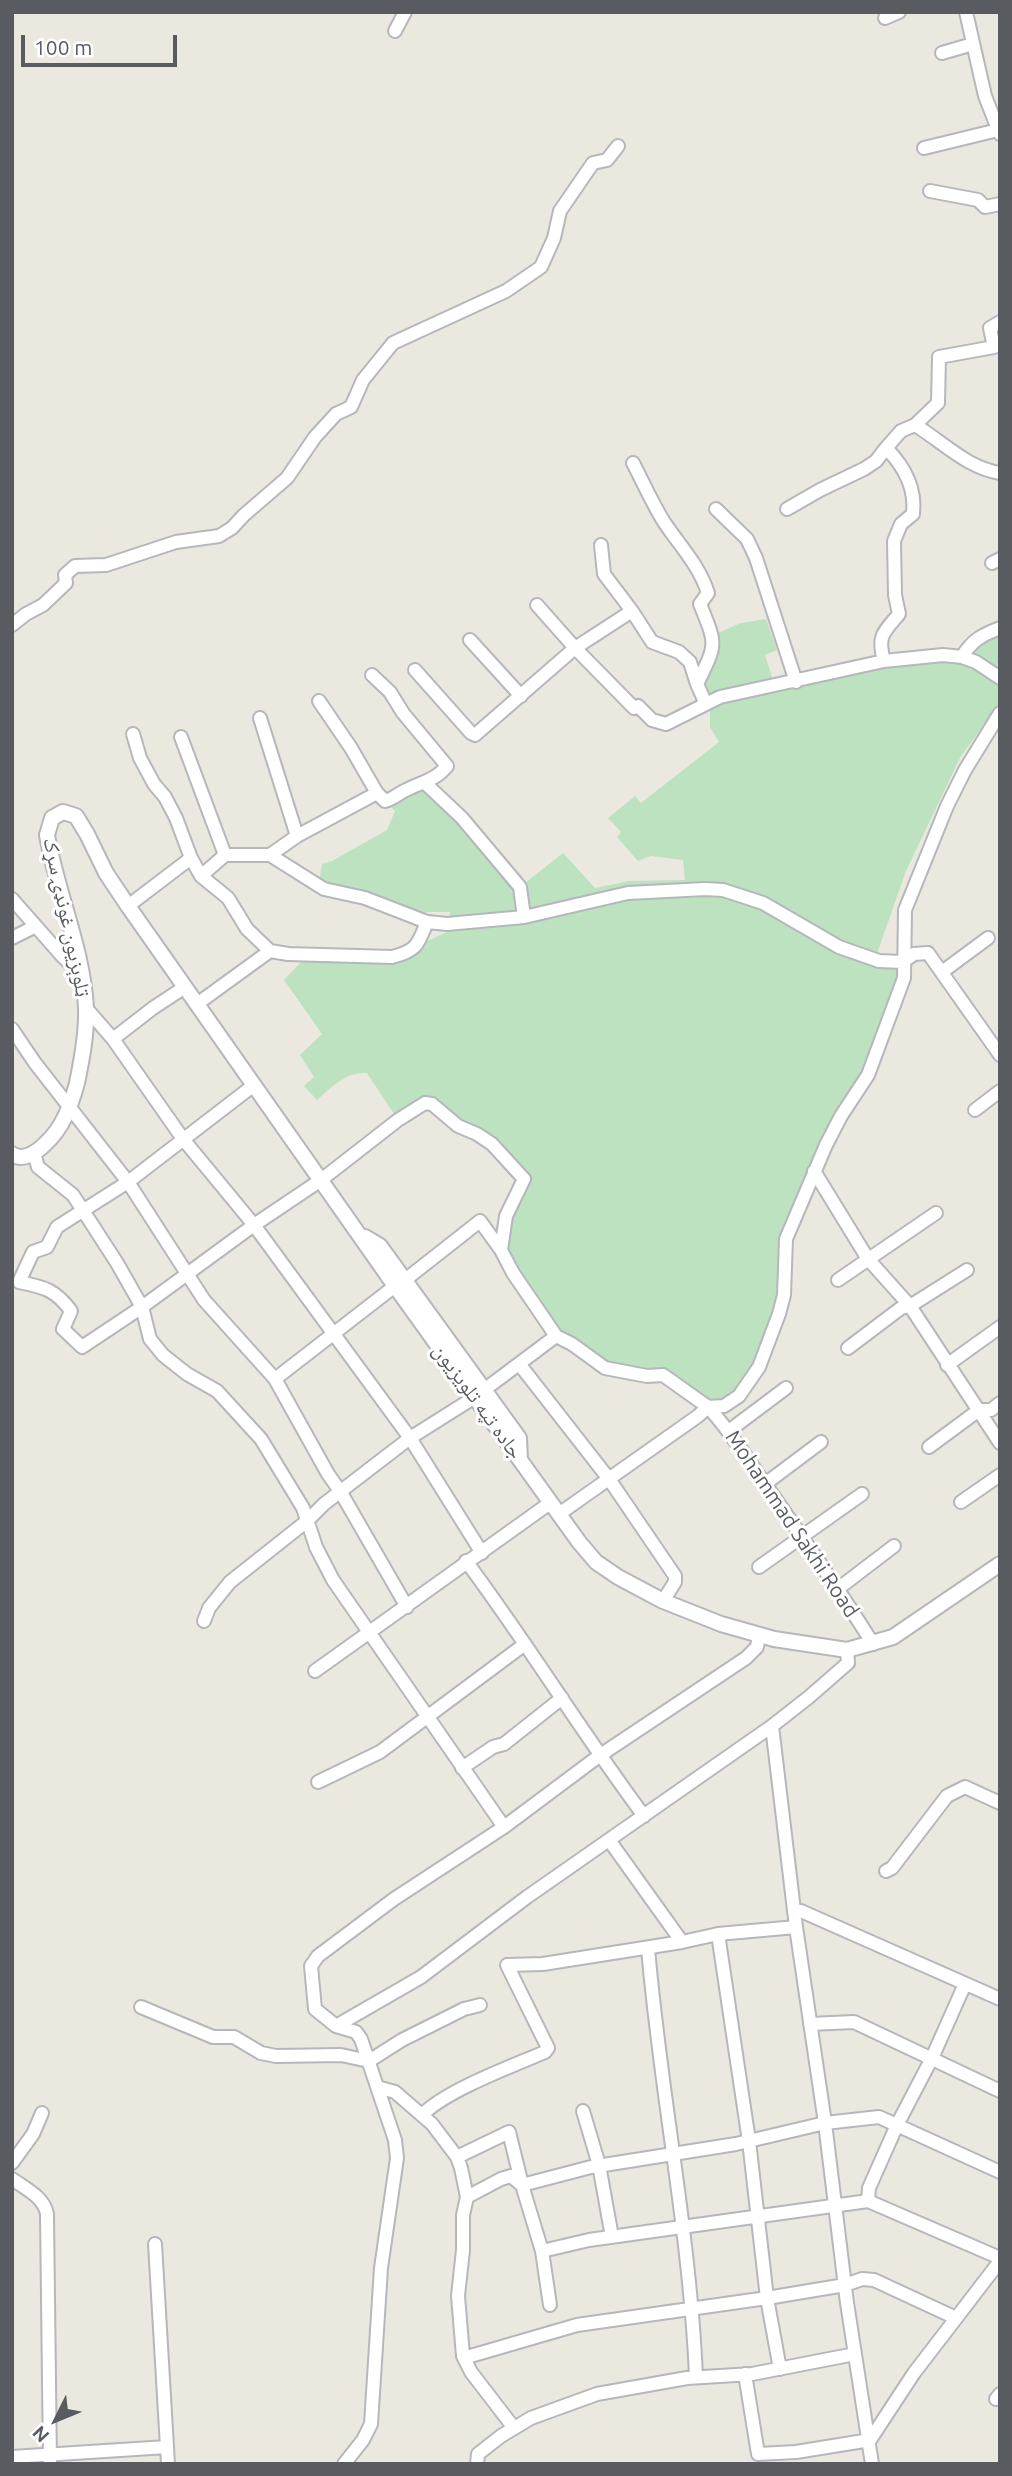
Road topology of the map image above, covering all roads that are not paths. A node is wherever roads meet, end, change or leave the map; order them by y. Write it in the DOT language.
graph roads {
  1 [pos="405,12"];
  2 [pos="899,12"];
  3 [pos="966,12"];
  4 [pos="885,18"];
  5 [pos="395,31"];
  6 [pos="972,44"];
  7 [pos="942,53"];
  8 [pos="999,132"];
  9 [pos="618,146"];
  10 [pos="924,148"];
  11 [pos="930,191"];
  12 [pos="1000,204"];
  13 [pos="1000,322"];
  14 [pos="915,425"];
  15 [pos="887,448"];
  16 [pos="633,463"];
  17 [pos="1000,473"];
  18 [pos="716,509"];
  19 [pos="786,509"];
  20 [pos="601,545"];
  21 [pos="537,605"];
  22 [pos="632,611"];
  23 [pos="12,625"];
  24 [pos="1000,628"];
  25 [pos="470,640"];
  26 [pos="575,648"];
  27 [pos="962,657"];
  28 [pos="884,661"];
  29 [pos="415,670"];
  30 [pos="372,675"];
  31 [pos="1000,678"];
  32 [pos="796,682"];
  33 [pos="697,684"];
  34 [pos="521,696"];
  35 [pos="319,701"];
  36 [pos="706,704"];
  37 [pos="1000,713"];
  38 [pos="260,718"];
  39 [pos="133,734"];
  40 [pos="181,737"];
  41 [pos="425,783"];
  42 [pos="377,793"];
  43 [pos="297,836"];
  44 [pos="225,855"];
  45 [pos="270,855"];
  46 [pos="191,858"];
  47 [pos="201,876"];
  48 [pos="12,899"];
  49 [pos="128,906"];
  50 [pos="524,917"];
  51 [pos="427,922"];
  52 [pos="36,926"];
  53 [pos="12,938"];
  54 [pos="988,938"];
  55 [pos="270,951"];
  56 [pos="903,962"];
  57 [pos="942,972"];
  58 [pos="81,974"];
  59 [pos="185,987"];
  60 [pos="197,1004"];
  61 [pos="86,1007"];
  62 [pos="12,1029"];
  63 [pos="113,1039"];
  64 [pos="1000,1055"];
  65 [pos="254,1085"];
  66 [pos="1000,1091"];
  67 [pos="70,1110"];
  68 [pos="975,1110"];
  69 [pos="183,1139"];
  70 [pos="34,1153"];
  71 [pos="14,1159"];
  72 [pos="814,1171"];
  73 [pos="321,1180"];
  74 [pos="128,1182"];
  75 [pos="83,1210"];
  76 [pos="936,1213"];
  77 [pos="254,1225"];
  78 [pos="501,1251"];
  79 [pos="868,1259"];
  80 [pos="967,1270"];
  81 [pos="186,1274"];
  82 [pos="838,1280"];
  83 [pos="400,1283"];
  84 [pos="910,1306"];
  85 [pos="142,1307"];
  86 [pos="1000,1327"];
  87 [pos="332,1333"];
  88 [pos="556,1336"];
  89 [pos="848,1348"];
  90 [pos="520,1365"];
  91 [pos="947,1365"];
  92 [pos="275,1379"];
  93 [pos="786,1388"];
  94 [pos="480,1393"];
  95 [pos="1000,1403"];
  96 [pos="708,1407"];
  97 [pos="979,1410"];
  98 [pos="730,1430"];
  99 [pos="410,1437"];
  100 [pos="821,1442"];
  101 [pos="1000,1443"];
  102 [pos="929,1447"];
  103 [pos="1000,1475"];
  104 [pos="609,1479"];
  105 [pos="765,1484"];
  106 [pos="340,1491"];
  107 [pos="862,1494"];
  108 [pos="961,1502"];
  109 [pos="555,1508"];
  110 [pos="307,1521"];
  111 [pos="803,1536"];
  112 [pos="894,1546"];
  113 [pos="482,1553"];
  114 [pos="466,1561"];
  115 [pos="1000,1564"];
  116 [pos="759,1567"];
  117 [pos="839,1588"];
  118 [pos="663,1601"];
  119 [pos="407,1607"];
  120 [pos="204,1621"];
  121 [pos="369,1634"];
  122 [pos="759,1635"];
  123 [pos="525,1644"];
  124 [pos="873,1644"];
  125 [pos="848,1650"];
  126 [pos="315,1671"];
  127 [pos="562,1699"];
  128 [pos="427,1718"];
  129 [pos="772,1726"];
  130 [pos="599,1756"];
  131 [pos="462,1768"];
  132 [pos="318,1782"];
  133 [pos="1000,1802"];
  134 [pos="644,1816"];
  135 [pos="504,1828"];
  136 [pos="609,1840"];
  137 [pos="886,1871"];
  138 [pos="794,1912"];
  139 [pos="796,1927"];
  140 [pos="718,1934"];
  141 [pos="682,1942"];
  142 [pos="648,1948"];
  143 [pos="965,1984"];
  144 [pos="1000,1999"];
  145 [pos="480,2005"];
  146 [pos="141,2007"];
  147 [pos="810,2024"];
  148 [pos="336,2026"];
  149 [pos="932,2058"];
  150 [pos="369,2061"];
  151 [pos="377,2087"];
  152 [pos="1000,2091"];
  153 [pos="583,2111"];
  154 [pos="43,2113"];
  155 [pos="422,2115"];
  156 [pos="825,2123"];
  157 [pos="897,2125"];
  158 [pos="749,2141"];
  159 [pos="673,2153"];
  160 [pos="457,2157"];
  161 [pos="12,2163"];
  162 [pos="599,2165"];
  163 [pos="1000,2172"];
  164 [pos="12,2179"];
  165 [pos="522,2185"];
  166 [pos="467,2197"];
  167 [pos="868,2201"];
  168 [pos="835,2204"];
  169 [pos="757,2218"];
  170 [pos="682,2227"];
  171 [pos="612,2236"];
  172 [pos="155,2244"];
  173 [pos="542,2251"];
  174 [pos="1000,2259"];
  175 [pos="845,2285"];
  176 [pos="767,2298"];
  177 [pos="550,2305"];
  178 [pos="693,2309"];
  179 [pos="956,2318"];
  180 [pos="855,2354"];
  181 [pos="463,2356"];
  182 [pos="780,2369"];
  183 [pos="745,2374"];
  184 [pos="696,2377"];
  185 [pos="514,2428"];
  186 [pos="870,2440"];
  187 [pos="167,2447"];
  188 [pos="12,2457"];
  189 [pos="50,2458"];
  190 [pos="168,2464"];
  191 [pos="344,2464"];
  192 [pos="477,2464"];
  193 [pos="872,2464"];
  1 -- 5 [label="street"];
  2 -- 4 [label="street"];
  3 -- 6 [label="street"];
  6 -- 7 [label="street"];
  6 -- 8 [label="street"];
  8 -- 10 [label="street"];
  9 -- 23 [label="street"];
  11 -- 12 [label="street"];
  13 -- 14 [label="street"];
  14 -- 15 [label="street"];
  14 -- 17 [label="street"];
  15 -- 19 [label="street"];
  15 -- 28 [label="street"];
  16 -- 33 [label="street"];
  18 -- 32 [label="street"];
  20 -- 22 [label="street"];
  21 -- 26 [label="street"];
  22 -- 26 [label="street"];
  22 -- 33 [label="street"];
  24 -- 27 [label="street"];
  25 -- 34 [label="street"];
  26 -- 34 [label="street"];
  26 -- 36 [label="street"];
  27 -- 28 [label="street"];
  27 -- 31 [label="street"];
  28 -- 32 [label="street"];
  29 -- 34 [label="street"];
  30 -- 41 [label="street"];
  32 -- 36 [label="street"];
  33 -- 36 [label="street"];
  35 -- 42 [label="street"];
  37 -- 56 [label="street"];
  38 -- 43 [label="street"];
  39 -- 46 [label="street"];
  40 -- 44 [label="street"];
  41 -- 42 [label="street"];
  41 -- 50 [label="street"];
  42 -- 43 [label="street"];
  43 -- 45 [label="street"];
  44 -- 45 [label="street"];
  44 -- 47 [label="street"];
  45 -- 51 [label="street"];
  46 -- 47 [label="street"];
  46 -- 49 [label="street"];
  47 -- 55 [label="street"];
  48 -- 52 [label="street"];
  49 -- 58 [label="street, ټلوېزيون غونډۍ سړک"];
  49 -- 59 [label="street"];
  50 -- 51 [label="street"];
  50 -- 56 [label="street"];
  51 -- 55 [label="street"];
  52 -- 53 [label="street"];
  52 -- 58 [label="street"];
  54 -- 57 [label="street"];
  55 -- 60 [label="street"];
  56 -- 57 [label="street"];
  56 -- 72 [label="street"];
  57 -- 64 [label="street"];
  58 -- 61 [label="street, ټلوېزيون غونډۍ سړک"];
  59 -- 60 [label="street"];
  59 -- 63 [label="street"];
  60 -- 65 [label="street"];
  61 -- 63 [label="street"];
  61 -- 67 [label="street, ټلوېزيون غونډۍ سړک"];
  62 -- 67 [label="street"];
  63 -- 69 [label="street"];
  65 -- 69 [label="street"];
  65 -- 73 [label="street"];
  66 -- 68 [label="street"];
  67 -- 70 [label="street, ټلوېزيون غونډۍ سړک"];
  67 -- 74 [label="street"];
  69 -- 74 [label="street"];
  69 -- 77 [label="street"];
  70 -- 71 [label="street"];
  70 -- 75 [label="street"];
  72 -- 79 [label="street"];
  72 -- 96 [label="street"];
  73 -- 77 [label="street"];
  73 -- 78 [label="street"];
  73 -- 83 [label="street"];
  74 -- 75 [label="street"];
  74 -- 81 [label="street"];
  75 -- 85 [label="street"];
  75 -- 85 [label="street"];
  76 -- 79 [label="street"];
  77 -- 81 [label="street"];
  77 -- 87 [label="street"];
  78 -- 83 [label="street"];
  78 -- 88 [label="street"];
  79 -- 82 [label="street"];
  79 -- 84 [label="street"];
  80 -- 84 [label="street"];
  81 -- 85 [label="street"];
  81 -- 92 [label="street"];
  83 -- 87 [label="street"];
  83 -- 94 [label="street"];
  84 -- 89 [label="street"];
  84 -- 91 [label="street"];
  85 -- 110 [label="street"];
  86 -- 91 [label="street"];
  87 -- 92 [label="street"];
  87 -- 99 [label="street"];
  88 -- 90 [label="street"];
  88 -- 96 [label="street, Mohammad Sakhi Road"];
  90 -- 94 [label="street"];
  90 -- 104 [label="street"];
  91 -- 97 [label="street"];
  92 -- 106 [label="street"];
  93 -- 98 [label="street"];
  94 -- 99 [label="street"];
  94 -- 109 [label="street, جاده تپه تلویزیون"];
  95 -- 97 [label="street"];
  96 -- 98 [label="street, Mohammad Sakhi Road"];
  96 -- 104 [label="street"];
  97 -- 101 [label="street"];
  97 -- 102 [label="street"];
  98 -- 105 [label="street, Mohammad Sakhi Road"];
  99 -- 106 [label="street"];
  99 -- 113 [label="street"];
  100 -- 105 [label="street"];
  103 -- 108 [label="street"];
  104 -- 109 [label="street"];
  104 -- 118 [label="street"];
  105 -- 111 [label="street, Mohammad Sakhi Road"];
  106 -- 110 [label="street"];
  106 -- 119 [label="street"];
  107 -- 111 [label="street"];
  109 -- 113 [label="street"];
  109 -- 118 [label="street, جاده تپه تلویزیون"];
  110 -- 120 [label="street"];
  110 -- 121 [label="street"];
  111 -- 116 [label="street"];
  111 -- 117 [label="street, Mohammad Sakhi Road"];
  112 -- 117 [label="street"];
  113 -- 114 [label="street"];
  114 -- 119 [label="street"];
  114 -- 123 [label="street"];
  115 -- 124 [label="street, جاده تپه تلویزیون"];
  117 -- 124 [label="street, Mohammad Sakhi Road"];
  118 -- 122 [label="street, جاده تپه تلویزیون"];
  119 -- 121 [label="street"];
  121 -- 126 [label="street"];
  121 -- 128 [label="street"];
  122 -- 125 [label="street, جاده تپه تلویزیون"];
  122 -- 130 [label="street"];
  123 -- 127 [label="street"];
  123 -- 128 [label="street"];
  124 -- 125 [label="street, جاده تپه تلویزیون"];
  125 -- 129 [label="street"];
  127 -- 130 [label="street"];
  127 -- 131 [label="street"];
  128 -- 131 [label="street"];
  128 -- 132 [label="street"];
  129 -- 134 [label="street"];
  129 -- 138 [label="street"];
  130 -- 134 [label="street"];
  130 -- 135 [label="street"];
  131 -- 135 [label="street"];
  133 -- 137 [label="street"];
  134 -- 136 [label="street"];
  135 -- 148 [label="street"];
  136 -- 141 [label="street"];
  136 -- 148 [label="street"];
  138 -- 139 [label="street"];
  138 -- 143 [label="street"];
  139 -- 140 [label="street"];
  139 -- 147 [label="street"];
  140 -- 141 [label="street"];
  140 -- 158 [label="street"];
  141 -- 142 [label="street"];
  142 -- 155 [label="street"];
  142 -- 159 [label="street"];
  143 -- 144 [label="street"];
  143 -- 149 [label="street"];
  145 -- 150 [label="street"];
  146 -- 150 [label="street"];
  147 -- 149 [label="street"];
  147 -- 156 [label="street"];
  148 -- 150 [label="street"];
  149 -- 152 [label="street"];
  149 -- 157 [label="street"];
  150 -- 151 [label="street"];
  151 -- 155 [label="street"];
  151 -- 191 [label="street"];
  153 -- 162 [label="street"];
  154 -- 161 [label="street"];
  155 -- 160 [label="street"];
  156 -- 157 [label="street"];
  156 -- 158 [label="street"];
  156 -- 168 [label="street"];
  157 -- 163 [label="street"];
  157 -- 167 [label="street"];
  158 -- 159 [label="street"];
  158 -- 169 [label="street"];
  159 -- 162 [label="street"];
  159 -- 170 [label="street"];
  160 -- 165 [label="street"];
  160 -- 166 [label="street"];
  162 -- 165 [label="street"];
  162 -- 171 [label="street"];
  164 -- 189 [label="street"];
  165 -- 166 [label="street"];
  165 -- 173 [label="street"];
  166 -- 181 [label="street"];
  167 -- 168 [label="street"];
  167 -- 174 [label="street"];
  168 -- 169 [label="street"];
  168 -- 175 [label="street"];
  169 -- 170 [label="street"];
  169 -- 176 [label="street"];
  170 -- 171 [label="street"];
  170 -- 178 [label="street"];
  171 -- 173 [label="street"];
  172 -- 187 [label="street"];
  173 -- 177 [label="street"];
  174 -- 179 [label="street"];
  175 -- 176 [label="street"];
  175 -- 179 [label="street"];
  175 -- 180 [label="street"];
  176 -- 178 [label="street"];
  176 -- 182 [label="street"];
  178 -- 181 [label="street"];
  178 -- 184 [label="street"];
  179 -- 186 [label="street"];
  180 -- 182 [label="street"];
  180 -- 186 [label="street"];
  181 -- 185 [label="street"];
  182 -- 183 [label="street"];
  183 -- 184 [label="street"];
  183 -- 186 [label="street"];
  184 -- 185 [label="street"];
  185 -- 192 [label="street"];
  186 -- 193 [label="street"];
  187 -- 189 [label="street"];
  187 -- 190 [label="street"];
  188 -- 189 [label="street"];
}
